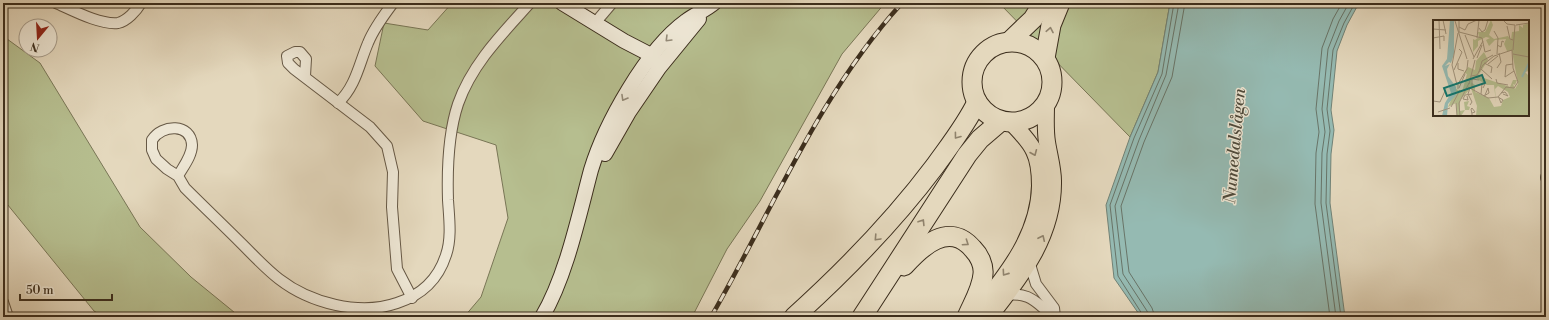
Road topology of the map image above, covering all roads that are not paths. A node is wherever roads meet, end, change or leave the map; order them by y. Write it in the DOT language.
graph roads {
  1 [pos="56,3"];
  2 [pos="141,3"];
  3 [pos="393,3"];
  4 [pos="530,3"];
  5 [pos="562,3"];
  6 [pos="612,3"];
  7 [pos="1043,3"];
  8 [pos="1060,3"];
  9 [pos="711,6"];
  10 [pos="595,23"];
  11 [pos="1010,41"];
  12 [pos="1045,58"];
  13 [pos="652,63"];
  14 [pos="305,76"];
  15 [pos="977,102"];
  16 [pos="338,103"];
  17 [pos="1046,105"];
  18 [pos="1006,122"];
  19 [pos="178,176"];
  20 [pos="1029,262"];
  21 [pos="1006,296"];
  22 [pos="412,298"];
  23 [pos="3,302"];
  24 [pos="867,310"];
  25 [pos="8,317"];
  26 [pos="542,317"];
  27 [pos="794,317"];
  28 [pos="967,317"];
  29 [pos="973,317"];
  30 [pos="989,317"];
  31 [pos="1055,317"];
  1 -- 2 [label="street"];
  3 -- 16 [label="street"];
  4 -- 22 [label="street"];
  5 -- 10 [label="street"];
  6 -- 10 [label="street"];
  7 -- 11 [label="highway"];
  12 -- 8 [label="highway, one-way"];
  9 -- 13 [label="street"];
  10 -- 13 [label="street"];
  11 -- 12 [label="highway"];
  11 -- 15 [label="highway"];
  12 -- 17 [label="highway"];
  13 -- 26 [label="street"];
  14 -- 16 [label="street"];
  15 -- 18 [label="highway"];
  15 -- 27 [label="highway, one-way"];
  16 -- 22 [label="street"];
  17 -- 18 [label="highway"];
  20 -- 17 [label="main road, one-way"];
  24 -- 18 [label="highway, one-way"];
  18 -- 29 [label="main road, one-way"];
  19 -- 19 [label="street"];
  19 -- 22 [label="street"];
  20 -- 21 [label="main road"];
  20 -- 31 [label="street"];
  21 -- 30 [label="main road"];
  21 -- 31 [label="street"];
  23 -- 25 [label="street"];
  24 -- 28 [label="highway, one-way"];
}
